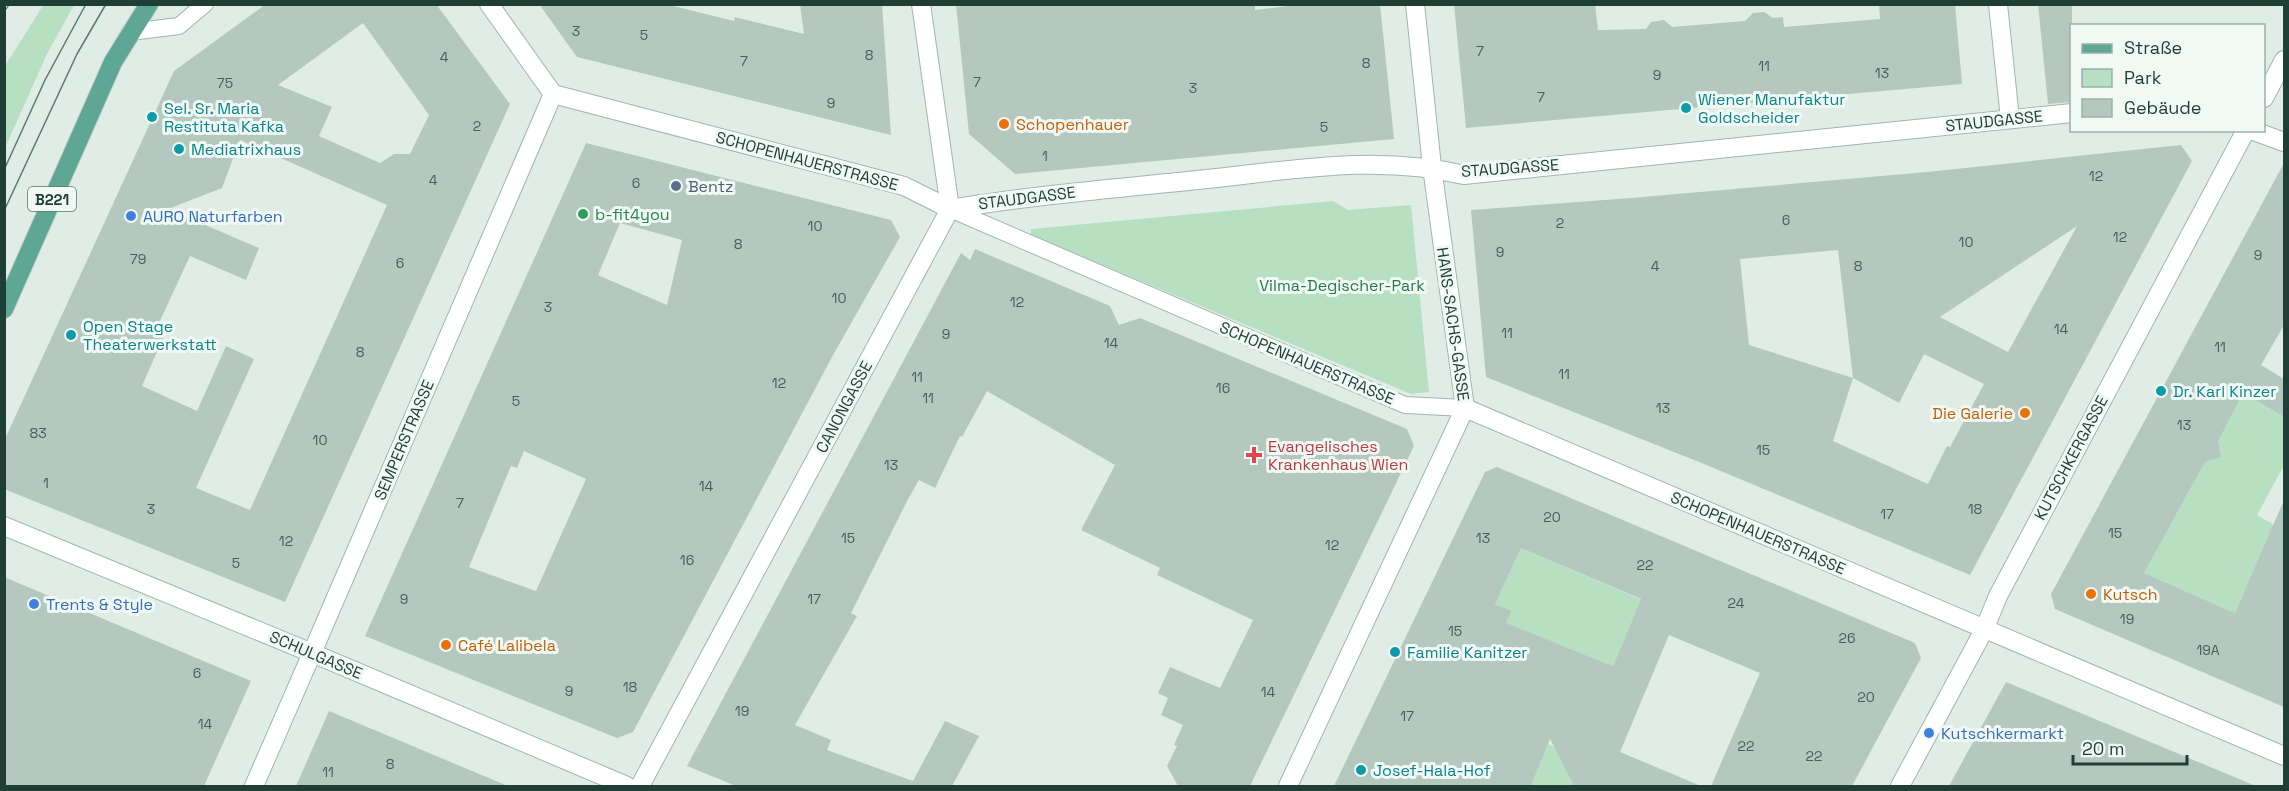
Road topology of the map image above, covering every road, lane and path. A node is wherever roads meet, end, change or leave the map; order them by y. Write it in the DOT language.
graph roads {
  1 [pos="149,4"];
  2 [pos="205,4"];
  3 [pos="489,4"];
  4 [pos="921,4"];
  5 [pos="1415,4"];
  6 [pos="1998,4"];
  7 [pos="130,32"];
  8 [pos="2284,60"];
  9 [pos="553,94"];
  10 [pos="2265,96"];
  11 [pos="2070,114"];
  12 [pos="2010,119"];
  13 [pos="2245,132"];
  14 [pos="2256,132"];
  15 [pos="2284,142"];
  16 [pos="1432,167"];
  17 [pos="950,209"];
  18 [pos="4,309"];
  19 [pos="1465,408"];
  20 [pos="4,526"];
  21 [pos="1984,630"];
  22 [pos="312,653"];
  23 [pos="2284,756"];
  24 [pos="254,786"];
  25 [pos="627,786"];
  26 [pos="640,786"];
  27 [pos="1287,786"];
  28 [pos="1900,786"];
  1 -- 7 [label="main road, B221"];
  2 -- 7 [label="lane"];
  3 -- 9 [label="street"];
  4 -- 17 [label="street"];
  5 -- 16 [label="street, HANS-SACHS-GASSE"];
  6 -- 12 [label="street"];
  7 -- 18 [label="main road, B221"];
  8 -- 10 [label="street"];
  9 -- 17 [label="street, SCHOPENHAUERSTRASSE"];
  9 -- 22 [label="street, SEMPERSTRASSE"];
  11 -- 12 [label="street, STAUDGASSE"];
  12 -- 16 [label="street, STAUDGASSE"];
  13 -- 21 [label="street, KUTSCHKERGASSE"];
  14 -- 15 [label="street"];
  16 -- 17 [label="street, STAUDGASSE"];
  16 -- 19 [label="street, HANS-SACHS-GASSE"];
  17 -- 19 [label="lane, SCHOPENHAUERSTRASSE"];
  17 -- 26 [label="street, CANONGASSE"];
  19 -- 21 [label="street, SCHOPENHAUERSTRASSE"];
  19 -- 27 [label="street, HANS-SACHS-GASSE"];
  20 -- 22 [label="street, SCHULGASSE"];
  21 -- 23 [label="street, SCHOPENHAUERSTRASSE"];
  21 -- 28 [label="street, KUTSCHKERGASSE"];
  22 -- 24 [label="street, SEMPERSTRASSE"];
  22 -- 25 [label="street, SCHULGASSE"];
}
